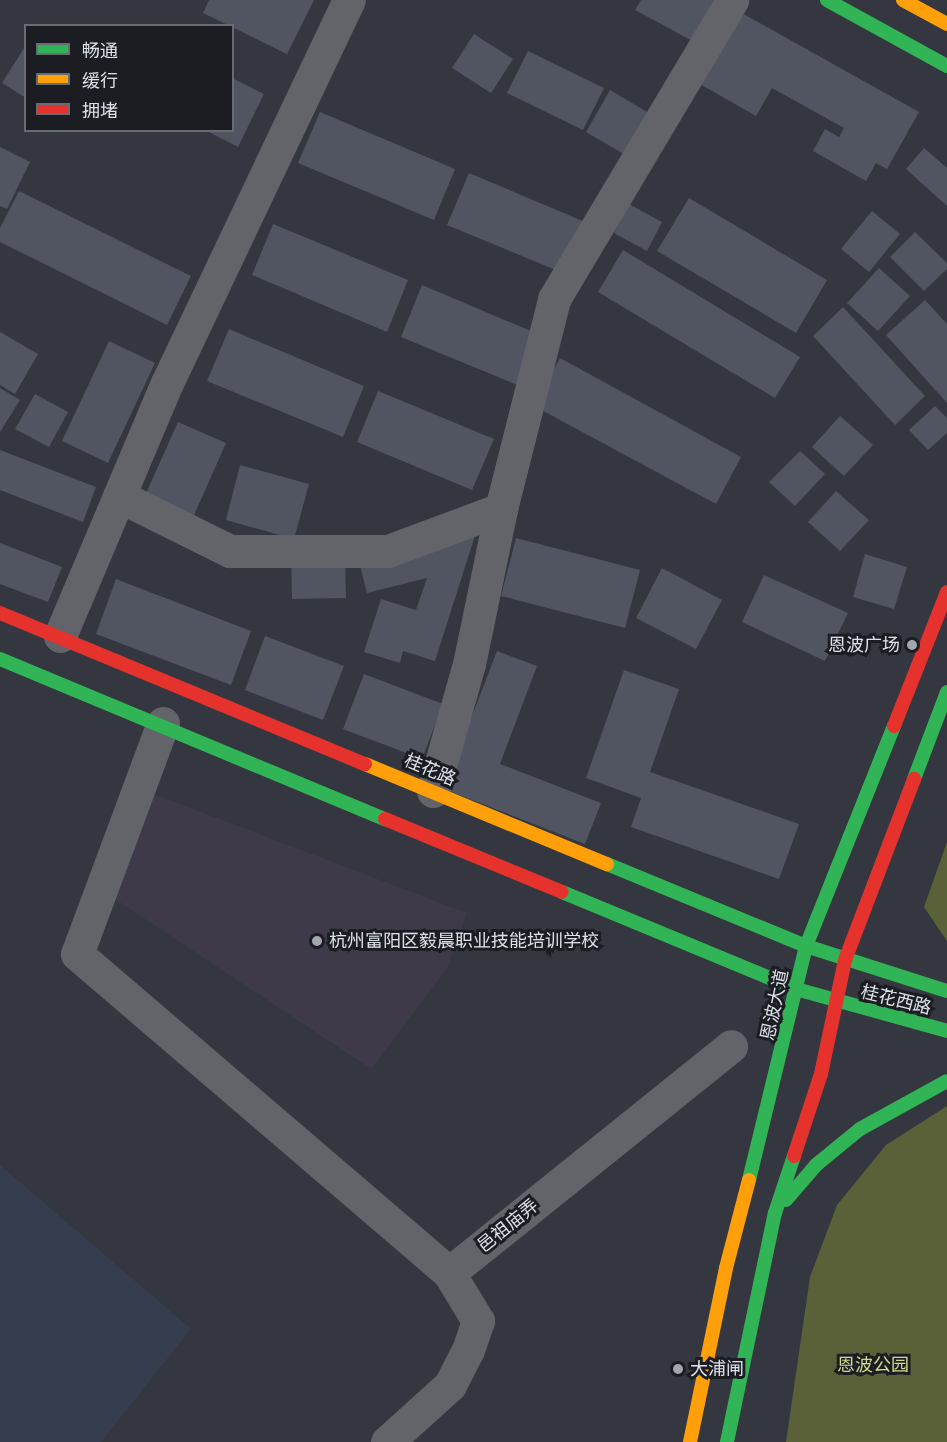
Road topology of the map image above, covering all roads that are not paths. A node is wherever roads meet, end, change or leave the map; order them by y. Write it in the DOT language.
graph roads {
  1 [pos="349,0"];
  2 [pos="732,0"];
  3 [pos="827,0"];
  4 [pos="903,0"];
  5 [pos="947,24"];
  6 [pos="947,66"];
  7 [pos="119,496"];
  8 [pos="501,509"];
  9 [pos="947,592"];
  10 [pos="0,613"];
  11 [pos="60,636"];
  12 [pos="0,658"];
  13 [pos="947,692"];
  14 [pos="162,723"];
  15 [pos="433,791"];
  16 [pos="806,946"];
  17 [pos="845,960"];
  18 [pos="796,989"];
  19 [pos="947,991"];
  20 [pos="836,1003"];
  21 [pos="947,1031"];
  22 [pos="731,1046"];
  23 [pos="947,1082"];
  24 [pos="775,1213"];
  25 [pos="449,1273"];
  26 [pos="387,1442"];
  27 [pos="690,1442"];
  28 [pos="727,1442"];
  1 -- 7 [label="street"];
  2 -- 8 [label="street"];
  3 -- 6 [label="main road"];
  4 -- 5 [label="main road"];
  7 -- 8 [label="street"];
  7 -- 11 [label="street"];
  8 -- 15 [label="street"];
  9 -- 16 [label="main road, 恩波大道"];
  10 -- 11 [label="main road, 桂花路"];
  11 -- 15 [label="main road, 桂花路"];
  12 -- 14 [label="main road, 桂花西路"];
  13 -- 17 [label="main road"];
  14 -- 18 [label="main road, 桂花西路"];
  14 -- 25 [label="street"];
  15 -- 16 [label="main road, 桂花路"];
  16 -- 17 [label="main road, 桂花路"];
  16 -- 18 [label="main road, 恩波大道"];
  17 -- 19 [label="main road, 桂花西路"];
  17 -- 20 [label="main road"];
  18 -- 20 [label="main road, 桂花西路"];
  18 -- 27 [label="main road, 恩波大道"];
  20 -- 21 [label="main road, 桂花西路"];
  20 -- 24 [label="main road"];
  22 -- 25 [label="street, 邑祖庙弄"];
  23 -- 24 [label="main road"];
  24 -- 28 [label="main road"];
  25 -- 26 [label="street"];
}
